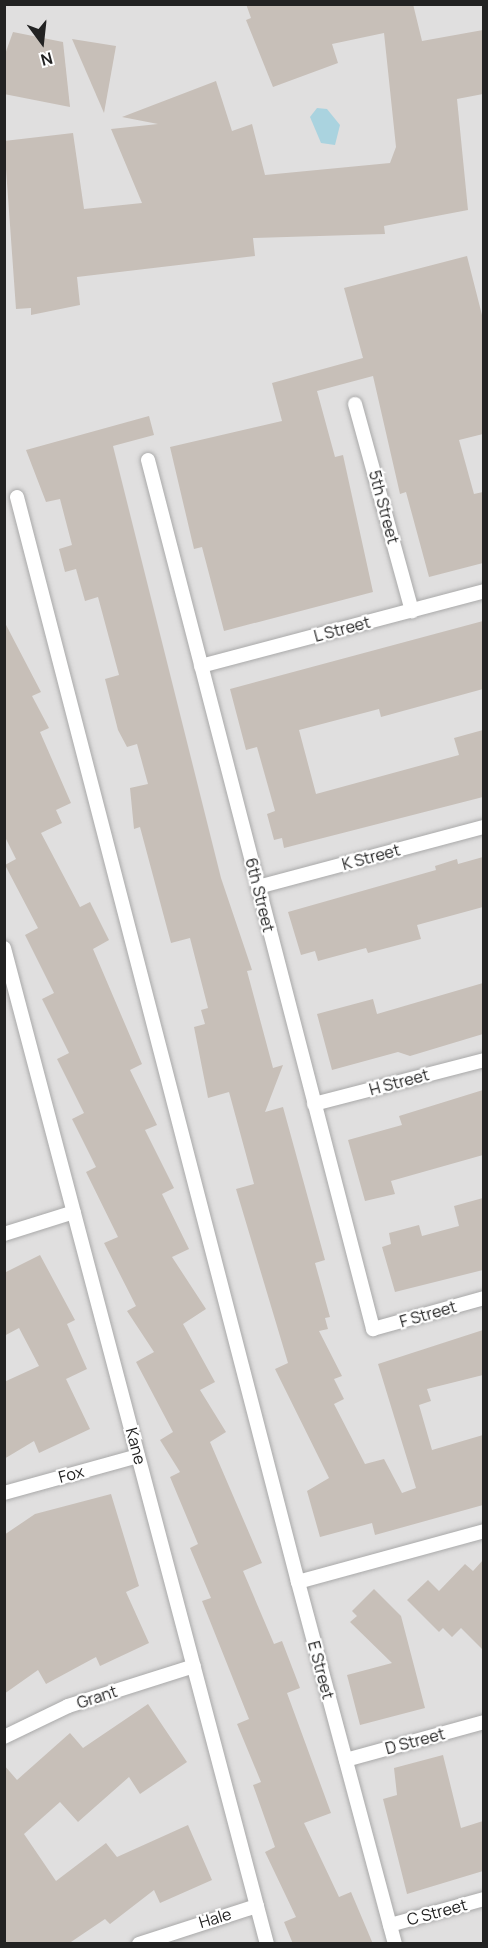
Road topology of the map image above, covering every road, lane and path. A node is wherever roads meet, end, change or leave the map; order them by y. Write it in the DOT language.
graph roads {
  1 [pos="356,404"];
  2 [pos="148,460"];
  3 [pos="17,497"];
  4 [pos="483,591"];
  5 [pos="412,610"];
  6 [pos="201,666"];
  7 [pos="483,827"];
  8 [pos="258,887"];
  9 [pos="4,948"];
  10 [pos="8,976"];
  11 [pos="483,1060"];
  12 [pos="314,1104"];
  13 [pos="74,1212"];
  14 [pos="4,1234"];
  15 [pos="483,1298"];
  16 [pos="373,1329"];
  17 [pos="138,1456"];
  18 [pos="4,1493"];
  19 [pos="483,1531"];
  20 [pos="298,1582"];
  21 [pos="194,1666"];
  22 [pos="483,1722"];
  23 [pos="4,1737"];
  24 [pos="346,1760"];
  25 [pos="483,1899"];
  26 [pos="257,1906"];
  27 [pos="390,1925"];
  28 [pos="140,1944"];
  29 [pos="267,1944"];
  30 [pos="395,1944"];
  1 -- 5 [label="lane, 5th Street"];
  2 -- 6 [label="lane, 6th Street"];
  3 -- 20 [label="lane, E Street"];
  4 -- 5 [label="lane, L Street"];
  5 -- 6 [label="lane, L Street"];
  6 -- 8 [label="lane, 6th Street"];
  7 -- 8 [label="lane, K Street"];
  8 -- 12 [label="lane, 6th Street"];
  9 -- 10 [label="lane, Kane"];
  10 -- 13 [label="lane, Kane"];
  11 -- 12 [label="lane, H Street"];
  12 -- 16 [label="lane, 6th Street"];
  13 -- 14 [label="lane"];
  13 -- 17 [label="lane, Kane"];
  15 -- 16 [label="lane, F Street"];
  17 -- 18 [label="lane, Fox"];
  17 -- 21 [label="lane, Kane"];
  19 -- 20 [label="lane"];
  20 -- 24 [label="lane, E Street"];
  21 -- 23 [label="lane, Grant"];
  21 -- 26 [label="lane, Kane"];
  22 -- 24 [label="lane, D Street"];
  24 -- 27 [label="lane, E Street"];
  25 -- 27 [label="lane, C Street"];
  26 -- 28 [label="lane, Hale"];
  26 -- 29 [label="lane, Kane"];
  27 -- 30 [label="lane, E Street"];
}
